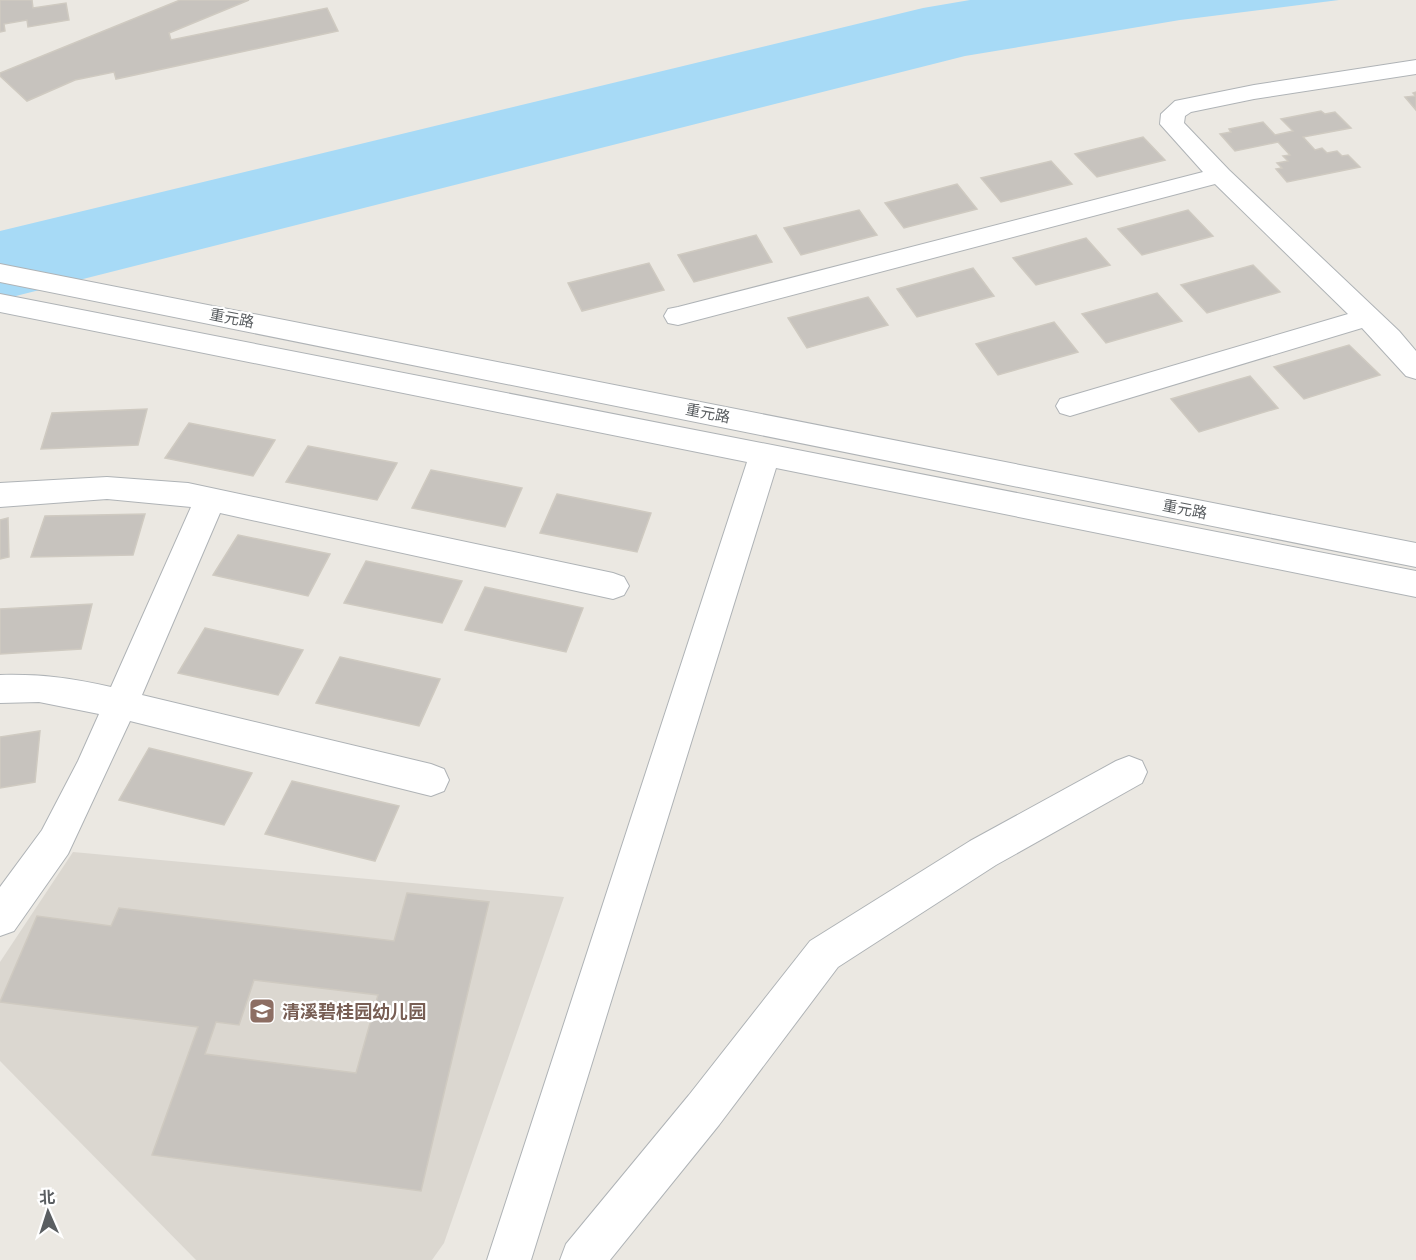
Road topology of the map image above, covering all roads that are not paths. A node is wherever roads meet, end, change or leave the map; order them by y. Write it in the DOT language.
graph roads {
  1 [pos="1416,67"];
  2 [pos="1220,175"];
  3 [pos="0,273"];
  4 [pos="0,303"];
  5 [pos="678,316"];
  6 [pos="1365,318"];
  7 [pos="1416,369"];
  8 [pos="1070,406"];
  9 [pos="765,454"];
  10 [pos="0,495"];
  11 [pos="210,500"];
  12 [pos="1416,555"];
  13 [pos="1416,584"];
  14 [pos="613,586"];
  15 [pos="0,689"];
  16 [pos="120,704"];
  17 [pos="1129,772"];
  18 [pos="431,780"];
  19 [pos="0,918"];
  20 [pos="509,1260"];
  21 [pos="582,1260"];
  1 -- 2 [label="street"];
  2 -- 5 [label="street"];
  2 -- 6 [label="street"];
  3 -- 12 [label="street, 重元路"];
  4 -- 9 [label="street, 重元路"];
  6 -- 7 [label="street"];
  6 -- 8 [label="street"];
  9 -- 13 [label="street, 重元路"];
  9 -- 20 [label="street"];
  10 -- 11 [label="street"];
  11 -- 14 [label="street"];
  11 -- 16 [label="street"];
  15 -- 16 [label="street"];
  16 -- 18 [label="street"];
  16 -- 19 [label="street"];
  17 -- 21 [label="street"];
}
